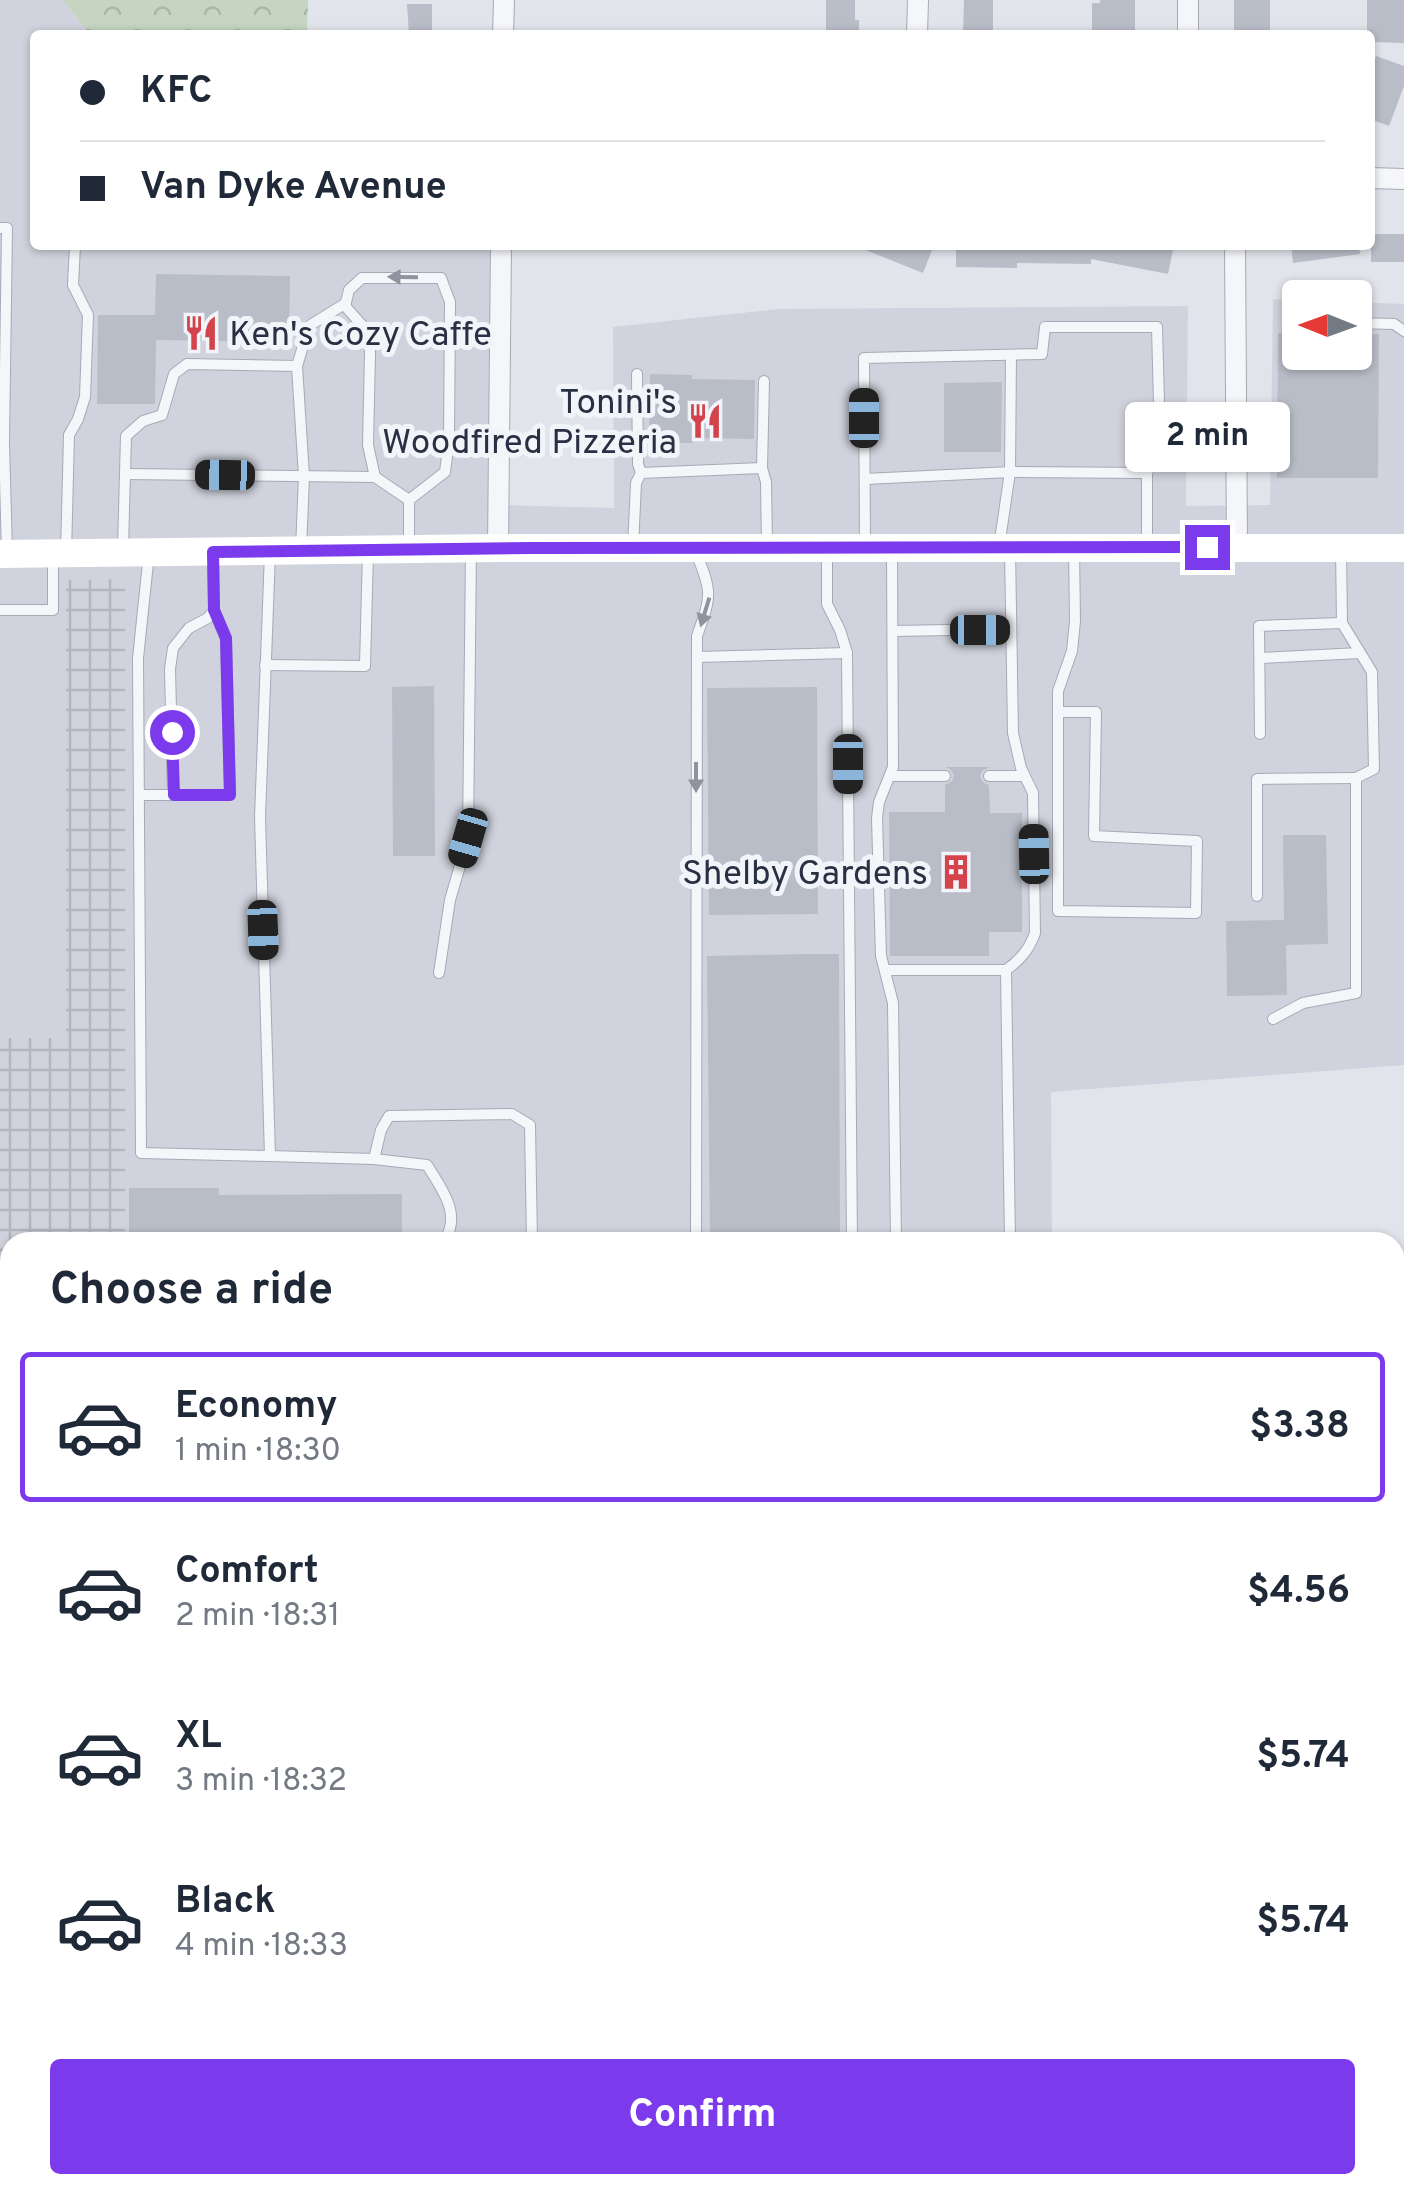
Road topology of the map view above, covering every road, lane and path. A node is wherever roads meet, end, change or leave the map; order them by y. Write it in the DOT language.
graph roads {
  1 [pos="504,0"];
  2 [pos="918,0"];
  3 [pos="1188,0"];
  4 [pos="504,30"];
  5 [pos="917,30"];
  6 [pos="1188,30"];
  7 [pos="1375,178"];
  8 [pos="1404,179"];
  9 [pos="0,228"];
  10 [pos="75,250"];
  11 [pos="501,250"];
  12 [pos="1235,250"];
  13 [pos="3,282"];
  14 [pos="346,303"];
  15 [pos="1372,323"];
  16 [pos="1404,331"];
  17 [pos="1011,355"];
  18 [pos="297,366"];
  19 [pos="637,374"];
  20 [pos="764,381"];
  21 [pos="762,468"];
  22 [pos="1010,472"];
  23 [pos="642,473"];
  24 [pos="1147,473"];
  25 [pos="125,474"];
  26 [pos="304,476"];
  27 [pos="375,477"];
  28 [pos="864,480"];
  29 [pos="409,500"];
  30 [pos="1237,547"];
  31 [pos="485,548"];
  32 [pos="633,548"];
  33 [pos="693,548"];
  34 [pos="767,548"];
  35 [pos="827,548"];
  36 [pos="878,548"];
  37 [pos="1005,548"];
  38 [pos="1074,548"];
  39 [pos="1147,548"];
  40 [pos="1341,548"];
  41 [pos="1404,548"];
  42 [pos="409,549"];
  43 [pos="368,550"];
  44 [pos="300,551"];
  45 [pos="213,552"];
  46 [pos="270,552"];
  47 [pos="4,554"];
  48 [pos="60,554"];
  49 [pos="136,554"];
  50 [pos="0,610"];
  51 [pos="214,610"];
  52 [pos="1342,624"];
  53 [pos="1011,630"];
  54 [pos="893,631"];
  55 [pos="848,653"];
  56 [pos="1360,653"];
  57 [pos="696,656"];
  58 [pos="1260,658"];
  59 [pos="266,665"];
  60 [pos="1058,712"];
  61 [pos="1260,734"];
  62 [pos="890,776"];
  63 [pos="945,776"];
  64 [pos="989,776"];
  65 [pos="1024,776"];
  66 [pos="1356,778"];
  67 [pos="139,795"];
  68 [pos="174,795"];
  69 [pos="1257,896"];
  70 [pos="884,970"];
  71 [pos="1006,970"];
  72 [pos="440,974"];
  73 [pos="1273,1019"];
  74 [pos="270,1156"];
  75 [pos="374,1159"];
  76 [pos="450,1232"];
  77 [pos="532,1232"];
  78 [pos="696,1232"];
  79 [pos="852,1232"];
  80 [pos="896,1232"];
  81 [pos="1010,1232"];
  1 -- 4 [label="street"];
  2 -- 5 [label="street"];
  3 -- 6 [label="street"];
  7 -- 8 [label="street"];
  9 -- 13 [label="lane"];
  10 -- 48 [label="lane"];
  11 -- 31 [label="street"];
  12 -- 30 [label="street"];
  13 -- 47 [label="lane"];
  14 -- 18 [label="lane"];
  14 -- 27 [label="lane"];
  29 -- 14 [label="lane, one-way"];
  15 -- 16 [label="lane"];
  17 -- 22 [label="lane"];
  17 -- 24 [label="lane"];
  17 -- 28 [label="lane"];
  18 -- 25 [label="lane"];
  18 -- 26 [label="lane"];
  19 -- 23 [label="lane"];
  20 -- 21 [label="lane"];
  21 -- 23 [label="lane"];
  21 -- 34 [label="lane"];
  22 -- 24 [label="lane"];
  22 -- 28 [label="lane"];
  22 -- 37 [label="lane"];
  23 -- 32 [label="lane"];
  24 -- 39 [label="lane"];
  25 -- 26 [label="lane"];
  25 -- 49 [label="lane"];
  26 -- 27 [label="lane"];
  26 -- 44 [label="lane"];
  27 -- 29 [label="lane"];
  28 -- 36 [label="lane"];
  29 -- 42 [label="lane"];
  30 -- 39 [label="main road"];
  30 -- 40 [label="main road"];
  31 -- 32 [label="main road"];
  31 -- 42 [label="main road"];
  31 -- 72 [label="lane"];
  32 -- 33 [label="main road"];
  33 -- 34 [label="main road"];
  33 -- 57 [label="lane, one-way"];
  34 -- 35 [label="main road"];
  35 -- 36 [label="main road"];
  35 -- 55 [label="lane"];
  36 -- 37 [label="main road"];
  36 -- 54 [label="lane"];
  37 -- 38 [label="main road"];
  37 -- 53 [label="lane"];
  38 -- 39 [label="main road"];
  38 -- 60 [label="lane"];
  40 -- 41 [label="main road"];
  40 -- 52 [label="lane"];
  42 -- 43 [label="main road"];
  43 -- 44 [label="main road"];
  43 -- 59 [label="lane"];
  44 -- 46 [label="main road"];
  45 -- 46 [label="main road"];
  45 -- 49 [label="main road"];
  45 -- 51 [label="lane"];
  46 -- 59 [label="lane"];
  47 -- 48 [label="main road"];
  48 -- 49 [label="main road"];
  48 -- 50 [label="lane"];
  49 -- 67 [label="lane"];
  51 -- 68 [label="lane"];
  51 -- 68 [label="lane"];
  52 -- 56 [label="lane"];
  52 -- 58 [label="lane"];
  53 -- 54 [label="lane"];
  53 -- 65 [label="lane"];
  54 -- 62 [label="lane"];
  55 -- 57 [label="lane"];
  55 -- 79 [label="lane"];
  56 -- 58 [label="lane"];
  56 -- 66 [label="lane"];
  57 -- 78 [label="lane, one-way"];
  58 -- 61 [label="lane"];
  59 -- 74 [label="lane"];
  60 -- 60 [label="lane"];
  62 -- 63 [label="lane"];
  62 -- 70 [label="lane"];
  64 -- 65 [label="lane"];
  65 -- 71 [label="lane"];
  66 -- 69 [label="lane"];
  66 -- 73 [label="lane"];
  67 -- 68 [label="lane"];
  67 -- 74 [label="lane"];
  70 -- 71 [label="lane"];
  70 -- 80 [label="lane"];
  71 -- 81 [label="lane"];
  74 -- 75 [label="lane"];
  75 -- 76 [label="lane"];
  75 -- 77 [label="lane"];
}
